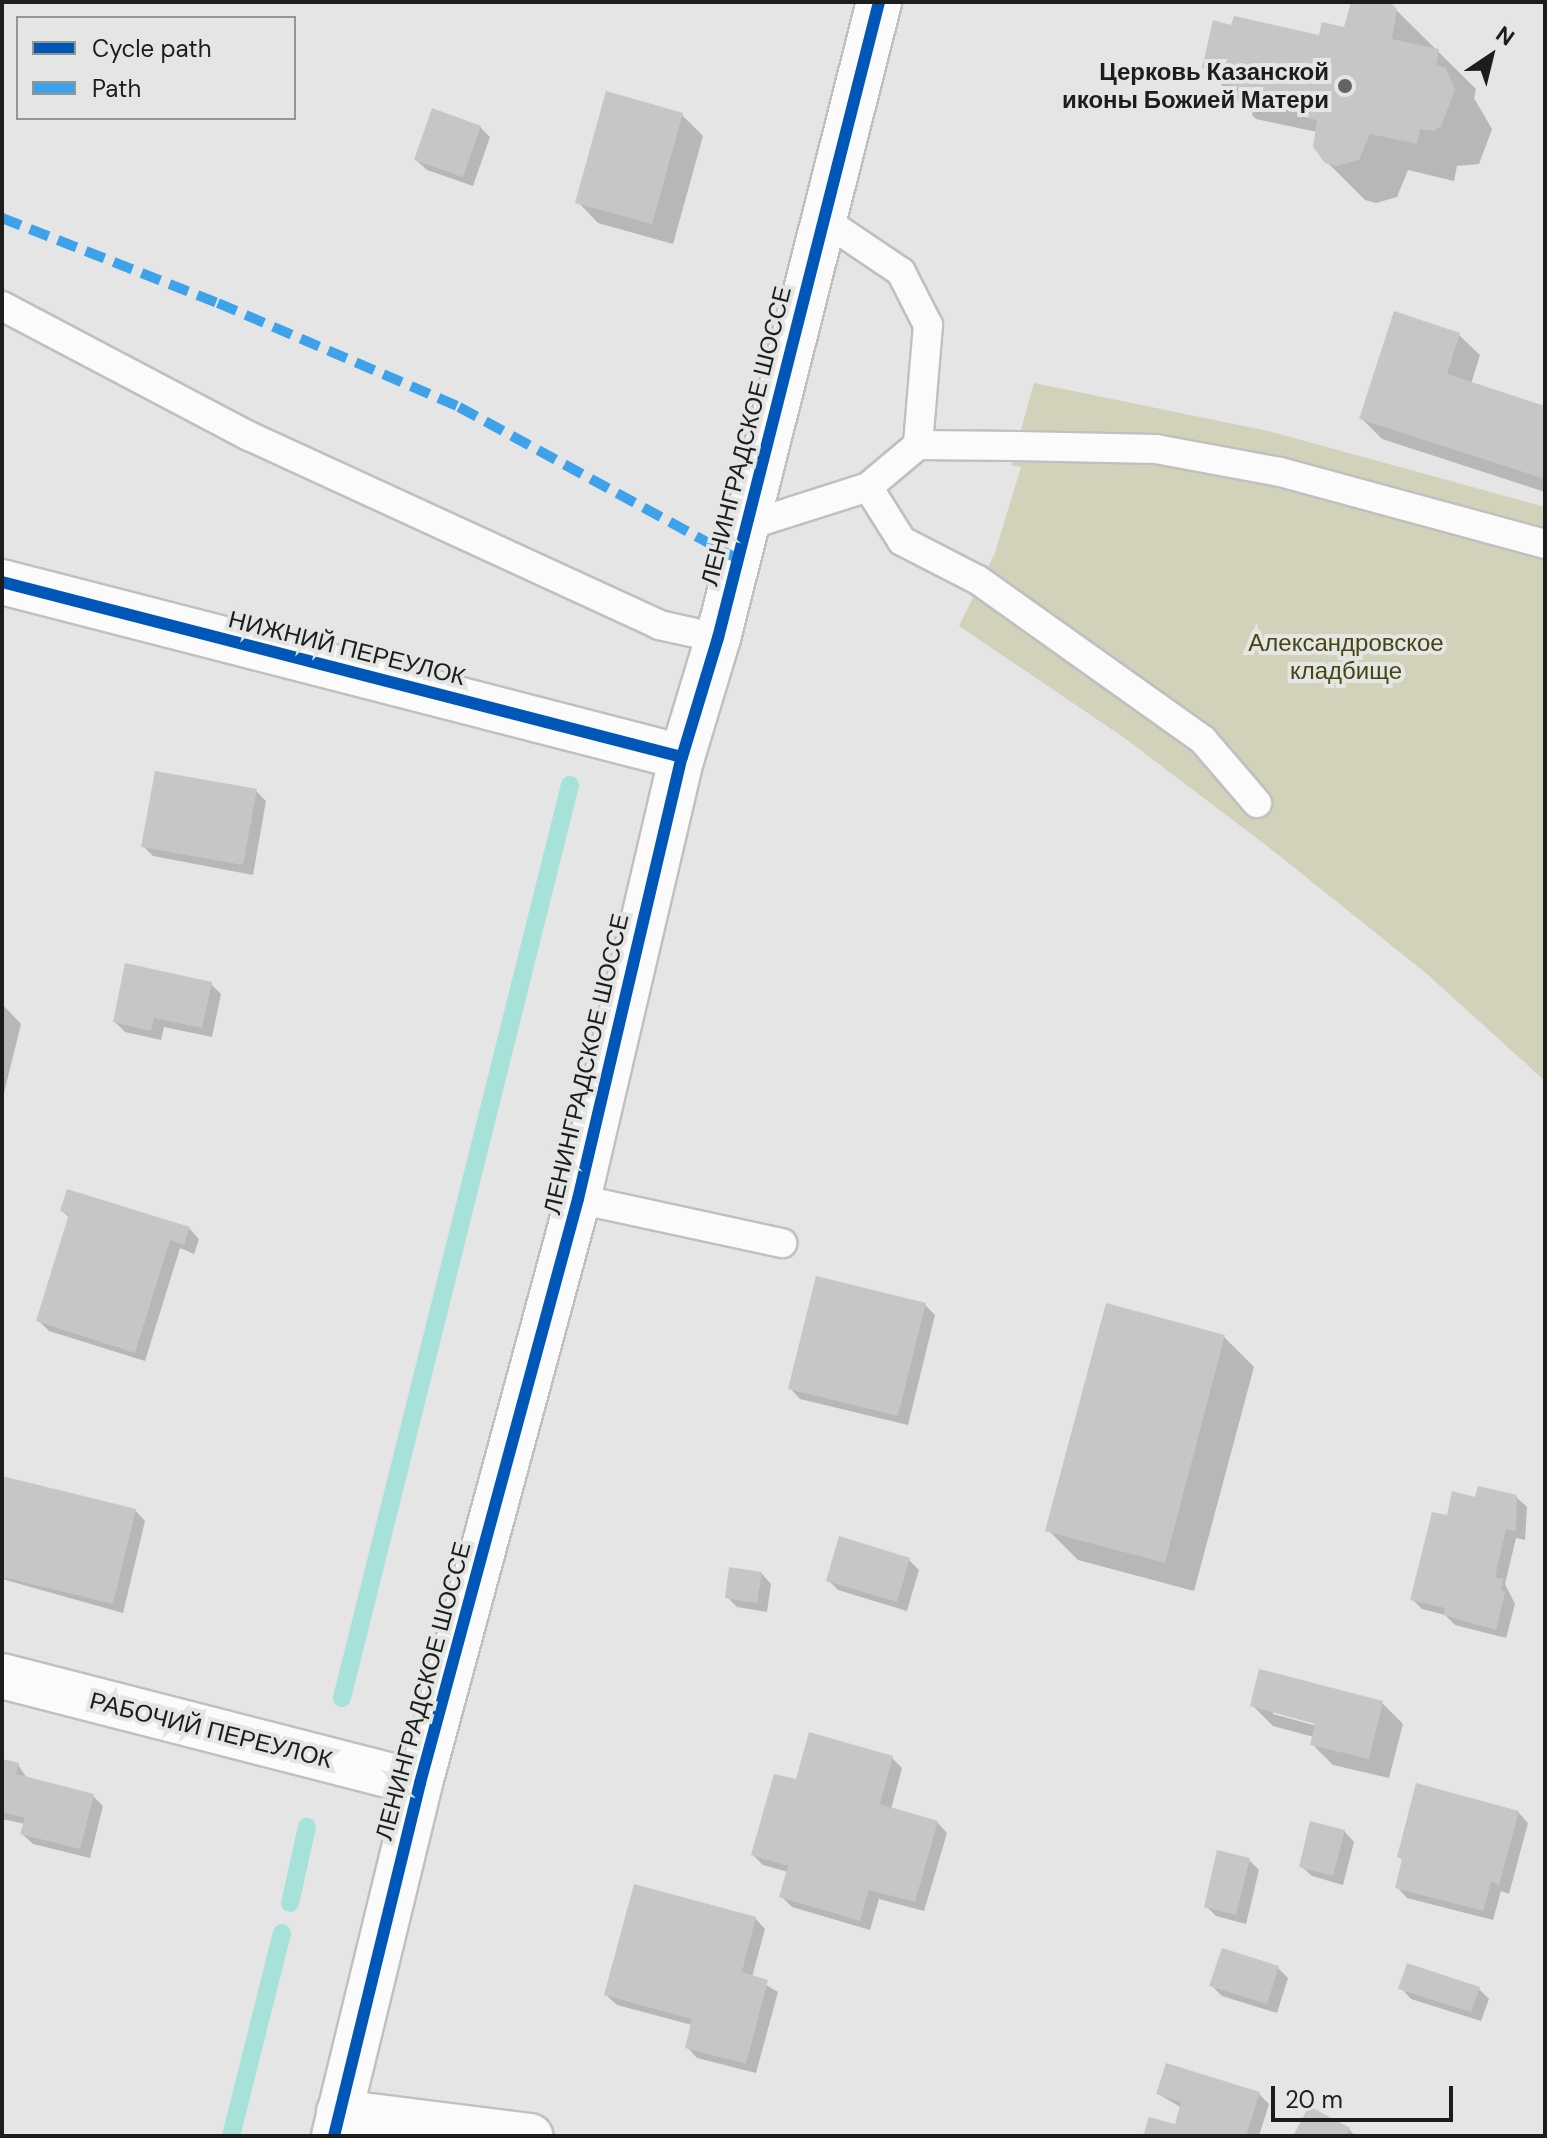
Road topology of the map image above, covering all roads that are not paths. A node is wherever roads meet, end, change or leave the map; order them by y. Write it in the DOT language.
graph roads {
  1 [pos="879,2"];
  2 [pos="824,220"];
  3 [pos="2,306"];
  4 [pos="918,445"];
  5 [pos="868,487"];
  6 [pos="746,526"];
  7 [pos="1545,544"];
  8 [pos="2,582"];
  9 [pos="718,638"];
  10 [pos="682,757"];
  11 [pos="1257,803"];
  12 [pos="578,1199"];
  13 [pos="782,1243"];
  14 [pos="2,1676"];
  15 [pos="420,1783"];
  16 [pos="337,2124"];
  17 [pos="530,2136"];
  1 -- 2 [label="street, ЛЕНИНГРАДСКОЕ ШОССЕ"];
  2 -- 4 [label="lane"];
  2 -- 6 [label="street, ЛЕНИНГРАДСКОЕ ШОССЕ"];
  3 -- 9 [label="lane"];
  4 -- 5 [label="lane"];
  4 -- 7 [label="lane"];
  5 -- 6 [label="lane"];
  5 -- 11 [label="lane"];
  6 -- 9 [label="street, ЛЕНИНГРАДСКОЕ ШОССЕ"];
  8 -- 10 [label="street, НИЖНИЙ ПЕРЕУЛОК"];
  9 -- 10 [label="street, ЛЕНИНГРАДСКОЕ ШОССЕ"];
  10 -- 12 [label="street, ЛЕНИНГРАДСКОЕ ШОССЕ"];
  12 -- 13 [label="lane"];
  12 -- 15 [label="street, ЛЕНИНГРАДСКОЕ ШОССЕ"];
  14 -- 15 [label="street, РАБОЧИЙ ПЕРЕУЛОК"];
  15 -- 16 [label="street, ЛЕНИНГРАДСКОЕ ШОССЕ"];
  16 -- 17 [label="street"];
}
